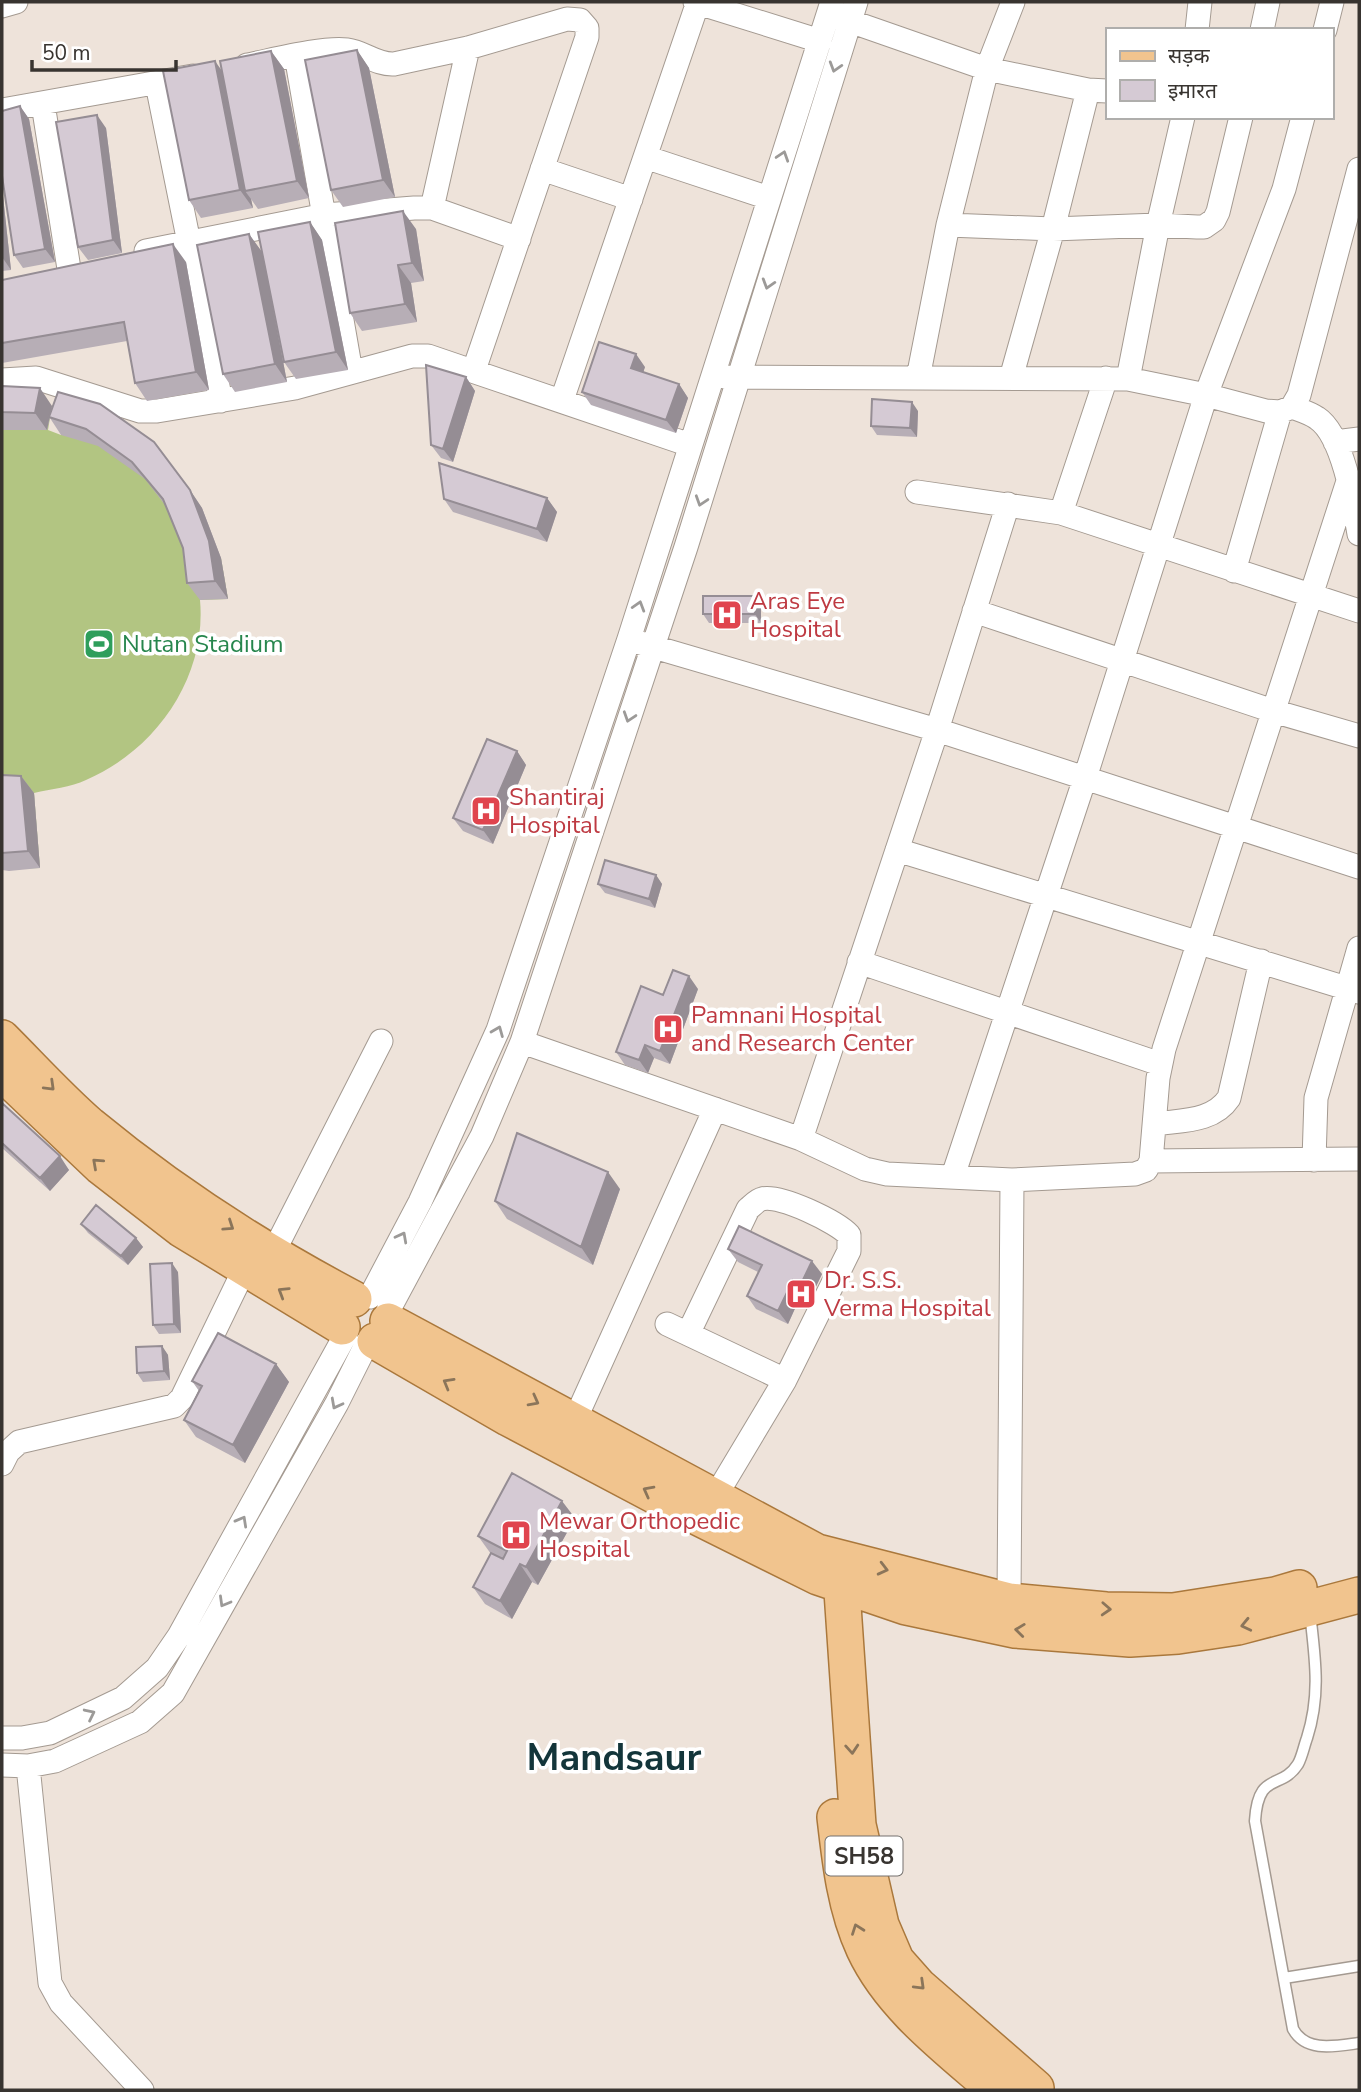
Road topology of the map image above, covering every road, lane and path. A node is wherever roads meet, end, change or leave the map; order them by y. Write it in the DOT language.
graph roads {
  1 [pos="16,2"];
  2 [pos="697,2"];
  3 [pos="1013,2"];
  4 [pos="1200,2"];
  5 [pos="1268,2"];
  6 [pos="1332,2"];
  7 [pos="2,6"];
  8 [pos="841,10"];
  9 [pos="584,11"];
  10 [pos="1197,28"];
  11 [pos="1262,28"];
  12 [pos="1326,28"];
  13 [pos="820,40"];
  14 [pos="468,48"];
  15 [pos="296,55"];
  16 [pos="987,69"];
  17 [pos="157,84"];
  18 [pos="1098,90"];
  19 [pos="43,104"];
  20 [pos="2,110"];
  21 [pos="1183,119"];
  22 [pos="1240,119"];
  23 [pos="1302,119"];
  24 [pos="645,157"];
  25 [pos="542,169"];
  26 [pos="1359,169"];
  27 [pos="769,198"];
  28 [pos="631,199"];
  29 [pos="432,208"];
  30 [pos="325,215"];
  31 [pos="948,225"];
  32 [pos="1158,225"];
  33 [pos="1053,229"];
  34 [pos="519,239"];
  35 [pos="188,242"];
  36 [pos="122,257"];
  37 [pos="96,263"];
  38 [pos="69,269"];
  39 [pos="42,275"];
  40 [pos="474,370"];
  41 [pos="351,372"];
  42 [pos="712,376"];
  43 [pos="739,377"];
  44 [pos="918,378"];
  45 [pos="1010,378"];
  46 [pos="1117,379"];
  47 [pos="2,380"];
  48 [pos="1206,395"];
  49 [pos="562,400"];
  50 [pos="221,401"];
  51 [pos="1286,410"];
  52 [pos="1359,439"];
  53 [pos="1335,442"];
  54 [pos="690,445"];
  55 [pos="1349,478"];
  56 [pos="917,492"];
  57 [pos="1008,504"];
  58 [pos="1061,513"];
  59 [pos="1359,534"];
  60 [pos="1160,546"];
  61 [pos="1234,571"];
  62 [pos="1311,595"];
  63 [pos="974,611"];
  64 [pos="1359,611"];
  65 [pos="629,639"];
  66 [pos="652,646"];
  67 [pos="1123,661"];
  68 [pos="1273,711"];
  69 [pos="937,730"];
  70 [pos="1359,736"];
  71 [pos="1085,778"];
  72 [pos="1237,828"];
  73 [pos="897,850"];
  74 [pos="1359,867"];
  75 [pos="1046,895"];
  76 [pos="1200,943"];
  77 [pos="1359,948"];
  78 [pos="1261,961"];
  79 [pos="859,962"];
  80 [pos="1353,990"];
  81 [pos="1007,1012"];
  82 [pos="2,1038"];
  83 [pos="381,1041"];
  84 [pos="522,1042"];
  85 [pos="1160,1064"];
  86 [pos="2,1073"];
  87 [pos="715,1109"];
  88 [pos="1156,1124"];
  89 [pos="800,1139"];
  90 [pos="1314,1160"];
  91 [pos="1359,1160"];
  92 [pos="1152,1161"];
  93 [pos="953,1176"];
  94 [pos="1012,1180"];
  95 [pos="259,1261"];
  96 [pos="366,1322"];
  97 [pos="667,1324"];
  98 [pos="688,1334"];
  99 [pos="785,1380"];
  100 [pos="574,1422"];
  101 [pos="2,1464"];
  102 [pos="715,1497"];
  103 [pos="829,1568"];
  104 [pos="1359,1571"];
  105 [pos="1359,1595"];
  106 [pos="1308,1597"];
  107 [pos="1009,1601"];
  108 [pos="124,1698"];
  109 [pos="140,1722"];
  110 [pos="50,1733"];
  111 [pos="2,1738"];
  112 [pos="55,1761"];
  113 [pos="2,1765"];
  114 [pos="29,1766"];
  115 [pos="1359,1966"];
  116 [pos="1284,1978"];
  117 [pos="1359,2043"];
  118 [pos="1026,2089"];
  119 [pos="142,2090"];
  120 [pos="995,2090"];
  1 -- 7 [label="street"];
  2 -- 13 [label="street"];
  2 -- 24 [label="street"];
  3 -- 16 [label="street"];
  4 -- 10 [label="street"];
  5 -- 11 [label="street"];
  6 -- 12 [label="street"];
  8 -- 13 [label="street"];
  8 -- 16 [label="street"];
  8 -- 43 [label="street, one-way"];
  9 -- 14 [label="street"];
  9 -- 25 [label="street"];
  27 -- 13 [label="street, one-way"];
  14 -- 15 [label="street"];
  14 -- 29 [label="street"];
  15 -- 17 [label="street"];
  15 -- 30 [label="street"];
  16 -- 18 [label="street"];
  16 -- 31 [label="street"];
  17 -- 19 [label="street"];
  17 -- 35 [label="street"];
  18 -- 33 [label="street"];
  19 -- 20 [label="street"];
  19 -- 38 [label="street"];
  21 -- 32 [label="street"];
  22 -- 32 [label="street"];
  23 -- 48 [label="street"];
  24 -- 27 [label="street"];
  24 -- 28 [label="street"];
  25 -- 28 [label="street"];
  25 -- 34 [label="street"];
  26 -- 51 [label="street"];
  27 -- 42 [label="street"];
  28 -- 49 [label="street"];
  29 -- 30 [label="street"];
  29 -- 34 [label="street"];
  30 -- 35 [label="street"];
  30 -- 41 [label="street"];
  31 -- 33 [label="street"];
  31 -- 44 [label="street"];
  32 -- 33 [label="street"];
  32 -- 46 [label="street"];
  33 -- 45 [label="street"];
  34 -- 40 [label="street"];
  35 -- 36 [label="street"];
  35 -- 50 [label="street"];
  37 -- 38 [label="street"];
  38 -- 39 [label="street"];
  40 -- 41 [label="street"];
  40 -- 49 [label="street"];
  41 -- 50 [label="street"];
  42 -- 43 [label="street"];
  42 -- 54 [label="street"];
  43 -- 44 [label="street"];
  43 -- 66 [label="street, one-way"];
  44 -- 45 [label="street"];
  45 -- 46 [label="street"];
  46 -- 48 [label="street"];
  46 -- 58 [label="street"];
  47 -- 50 [label="street"];
  48 -- 51 [label="street"];
  48 -- 60 [label="street"];
  49 -- 54 [label="street"];
  51 -- 53 [label="street"];
  51 -- 61 [label="street"];
  52 -- 53 [label="street"];
  53 -- 55 [label="street"];
  65 -- 54 [label="street, one-way"];
  55 -- 59 [label="street"];
  55 -- 62 [label="street"];
  56 -- 57 [label="street"];
  57 -- 58 [label="street"];
  57 -- 63 [label="street"];
  58 -- 60 [label="street"];
  60 -- 61 [label="street"];
  60 -- 67 [label="street"];
  61 -- 62 [label="street"];
  62 -- 64 [label="street"];
  62 -- 68 [label="street"];
  63 -- 67 [label="street"];
  63 -- 69 [label="street"];
  65 -- 66 [label="street"];
  96 -- 65 [label="street, one-way"];
  66 -- 69 [label="street"];
  66 -- 84 [label="street, one-way"];
  67 -- 68 [label="street"];
  67 -- 71 [label="street"];
  68 -- 70 [label="street"];
  68 -- 72 [label="street"];
  69 -- 71 [label="street"];
  69 -- 73 [label="street"];
  71 -- 72 [label="street"];
  71 -- 75 [label="street"];
  72 -- 74 [label="street"];
  72 -- 76 [label="street"];
  73 -- 75 [label="street"];
  73 -- 79 [label="street"];
  75 -- 76 [label="street"];
  75 -- 81 [label="street"];
  76 -- 78 [label="street"];
  76 -- 85 [label="street"];
  77 -- 80 [label="street"];
  78 -- 80 [label="street"];
  78 -- 88 [label="street"];
  79 -- 81 [label="street"];
  79 -- 89 [label="street"];
  80 -- 90 [label="street"];
  81 -- 85 [label="street"];
  81 -- 93 [label="street"];
  82 -- 95 [label="main road, one-way"];
  83 -- 95 [label="street"];
  84 -- 87 [label="street"];
  84 -- 96 [label="street"];
  85 -- 88 [label="street"];
  95 -- 86 [label="main road, one-way"];
  87 -- 89 [label="street"];
  87 -- 100 [label="street"];
  88 -- 92 [label="street"];
  89 -- 93 [label="street"];
  90 -- 91 [label="street"];
  90 -- 92 [label="street"];
  92 -- 94 [label="street"];
  93 -- 94 [label="street"];
  94 -- 107 [label="street"];
  95 -- 96 [label="main road"];
  95 -- 101 [label="street"];
  96 -- 100 [label="main road, one-way"];
  103 -- 96 [label="main road, one-way"];
  108 -- 96 [label="street, one-way"];
  96 -- 109 [label="street, one-way"];
  97 -- 98 [label="street"];
  98 -- 99 [label="street"];
  98 -- 99 [label="street"];
  99 -- 102 [label="street"];
  100 -- 102 [label="main road"];
  102 -- 103 [label="main road"];
  106 -- 103 [label="main road, one-way"];
  103 -- 107 [label="main road, one-way"];
  103 -- 118 [label="main road, SH58, one-way"];
  120 -- 103 [label="main road, SH58, one-way"];
  104 -- 106 [label="main road"];
  105 -- 106 [label="main road"];
  107 -- 106 [label="main road, one-way"];
  106 -- 116 [label="lane"];
  108 -- 109 [label="street"];
  110 -- 108 [label="street, one-way"];
  109 -- 112 [label="street"];
  110 -- 111 [label="street"];
  110 -- 112 [label="street"];
  112 -- 114 [label="street"];
  113 -- 114 [label="street"];
  114 -- 119 [label="street"];
  115 -- 116 [label="lane"];
  116 -- 117 [label="lane"];
}
